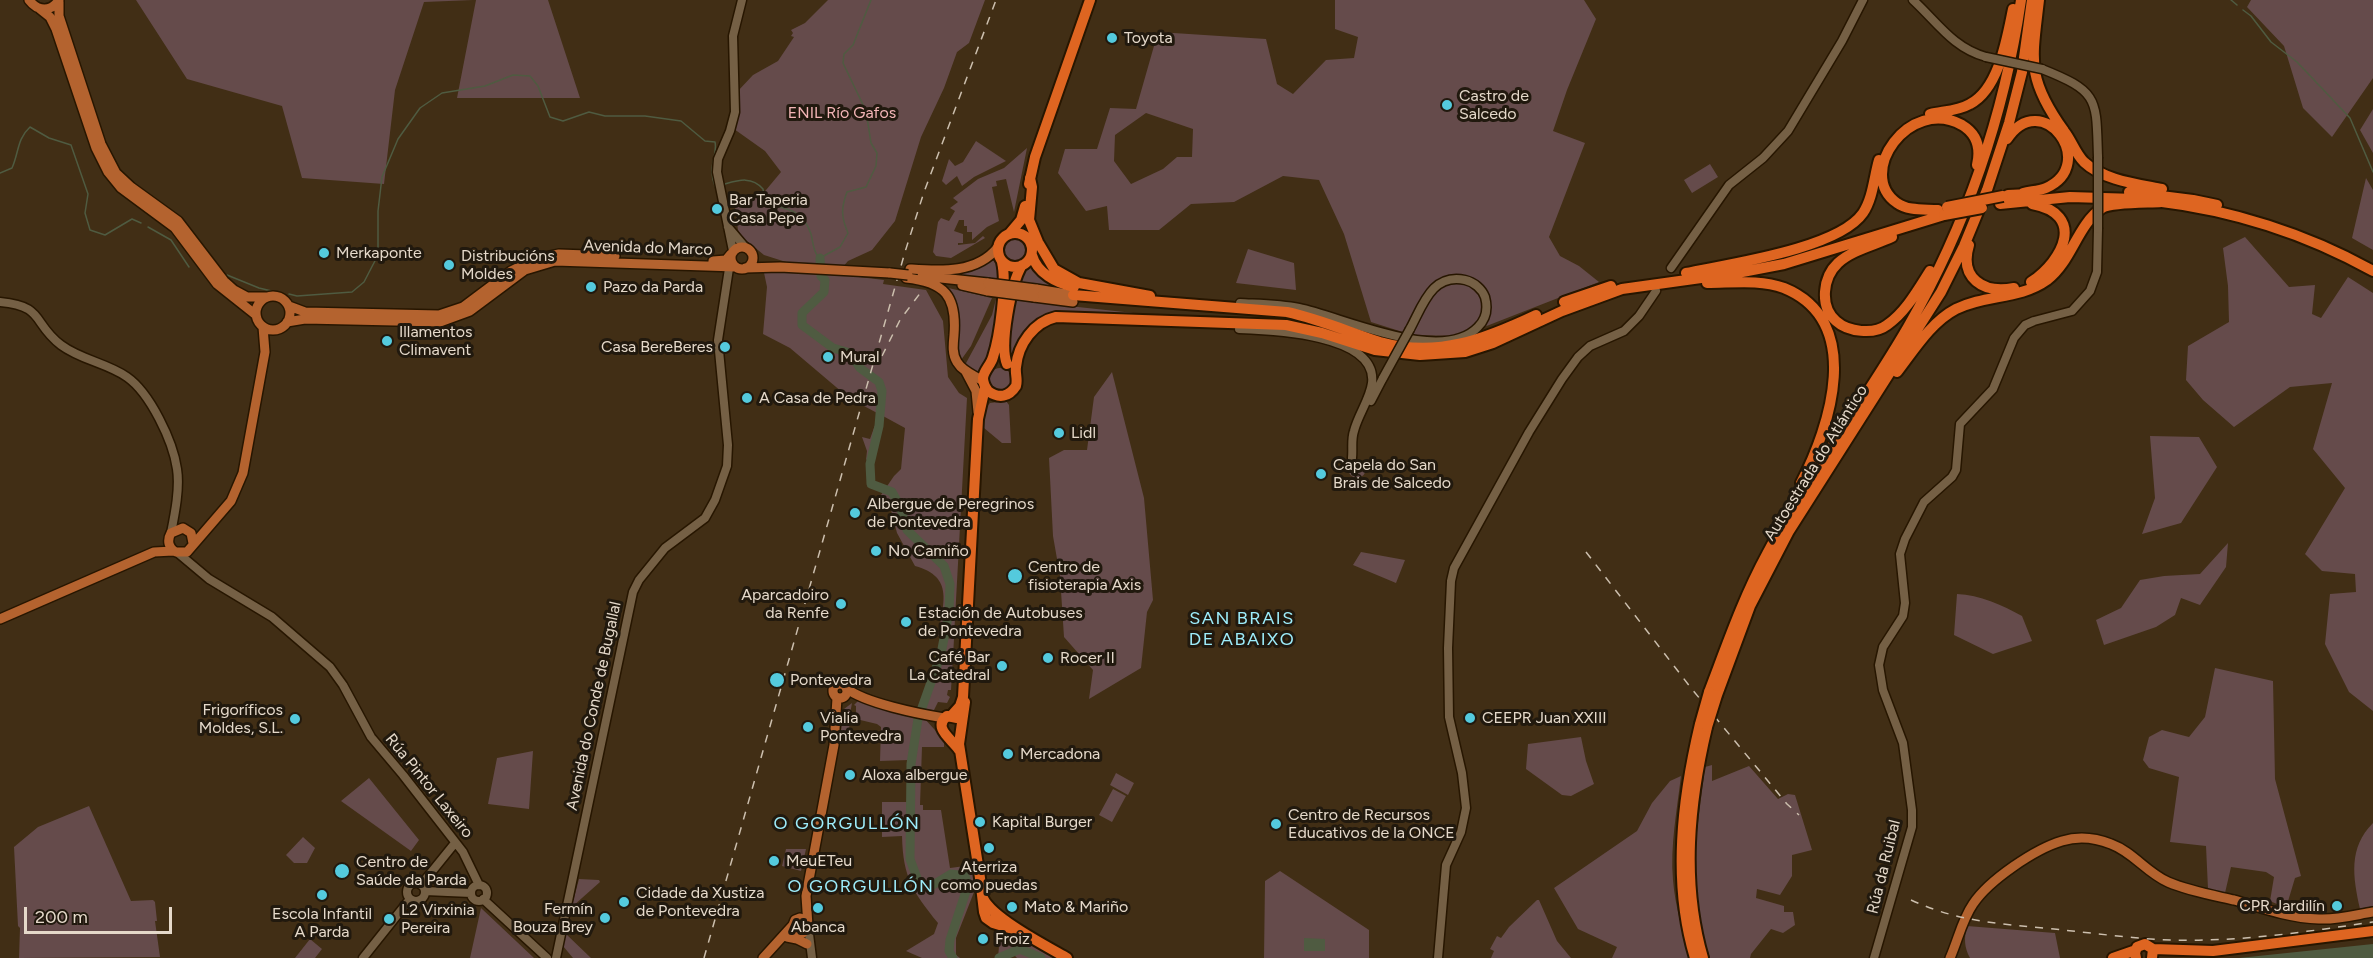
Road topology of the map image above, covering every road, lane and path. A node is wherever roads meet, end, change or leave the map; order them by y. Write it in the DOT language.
graph roads {
  1 [pos="29,0"];
  2 [pos="742,0"];
  3 [pos="1863,0"];
  4 [pos="1913,0"];
  5 [pos="2014,0"];
  6 [pos="2020,0"];
  7 [pos="2032,0"];
  8 [pos="2039,0"];
  9 [pos="59,1"];
  10 [pos="1086,3"];
  11 [pos="40,9"];
  12 [pos="1996,167"];
  13 [pos="1030,178"];
  14 [pos="2004,198"];
  15 [pos="2020,201"];
  16 [pos="2161,202"];
  17 [pos="2226,207"];
  18 [pos="1024,212"];
  19 [pos="1941,213"];
  20 [pos="1977,217"];
  21 [pos="728,227"];
  22 [pos="1957,227"];
  23 [pos="1010,234"];
  24 [pos="1030,242"];
  25 [pos="998,247"];
  26 [pos="748,250"];
  27 [pos="1032,255"];
  28 [pos="1002,262"];
  29 [pos="2373,264"];
  30 [pos="733,265"];
  31 [pos="1022,266"];
  32 [pos="780,267"];
  33 [pos="1671,268"];
  34 [pos="2373,271"];
  35 [pos="1685,273"];
  36 [pos="908,274"];
  37 [pos="1656,287"];
  38 [pos="1113,291"];
  39 [pos="267,297"];
  40 [pos="1073,299"];
  41 [pos="0,302"];
  42 [pos="1221,302"];
  43 [pos="289,306"];
  44 [pos="1233,308"];
  45 [pos="256,315"];
  46 [pos="284,325"];
  47 [pos="263,327"];
  48 [pos="1031,333"];
  49 [pos="266,352"];
  50 [pos="1393,353"];
  51 [pos="990,366"];
  52 [pos="963,368"];
  53 [pos="1011,368"];
  54 [pos="984,384"];
  55 [pos="996,396"];
  56 [pos="980,411"];
  57 [pos="1861,417"];
  58 [pos="175,514"];
  59 [pos="209,525"];
  60 [pos="185,529"];
  61 [pos="170,536"];
  62 [pos="192,546"];
  63 [pos="154,552"];
  64 [pos="176,552"];
  65 [pos="1767,554"];
  66 [pos="197,570"];
  67 [pos="0,619"];
  68 [pos="1713,693"];
  69 [pos="963,697"];
  70 [pos="946,724"];
  71 [pos="960,729"];
  72 [pos="959,750"];
  73 [pos="1693,777"];
  74 [pos="455,843"];
  75 [pos="478,885"];
  76 [pos="423,888"];
  77 [pos="471,893"];
  78 [pos="410,899"];
  79 [pos="483,899"];
  80 [pos="2373,912"];
  81 [pos="801,926"];
  82 [pos="2373,931"];
  83 [pos="2373,937"];
  84 [pos="784,939"];
  85 [pos="810,951"];
  86 [pos="2136,954"];
  87 [pos="2153,954"];
  88 [pos="363,958"];
  89 [pos="547,958"];
  90 [pos="556,958"];
  91 [pos="763,958"];
  92 [pos="1067,958"];
  93 [pos="1438,958"];
  94 [pos="1695,958"];
  95 [pos="1704,958"];
  96 [pos="1874,958"];
  97 [pos="1950,958"];
  98 [pos="2113,958"];
  99 [pos="2186,958"];
  1 -- 11 [label="main road"];
  2 -- 21 [label="street"];
  3 -- 33 [label="street"];
  4 -- 96 [label="street, Rúa da Ruibal, bridge"];
  5 -- 35 [label="highway"];
  6 -- 22 [label="highway, Autoestrada do Atlántico"];
  7 -- 12 [label="highway, Autoestrada do Atlántico"];
  8 -- 17 [label="highway"];
  9 -- 11 [label="main road"];
  9 -- 39 [label="main road"];
  10 -- 13 [label="highway"];
  11 -- 45 [label="main road"];
  12 -- 14 [label="highway"];
  12 -- 20 [label="highway, Autoestrada do Atlántico"];
  13 -- 18 [label="highway"];
  13 -- 38 [label="highway"];
  14 -- 15 [label="highway"];
  14 -- 17 [label="highway"];
  14 -- 19 [label="highway, bridge"];
  15 -- 16 [label="highway"];
  15 -- 20 [label="highway"];
  16 -- 34 [label="highway"];
  16 -- 57 [label="highway"];
  17 -- 29 [label="highway"];
  18 -- 23 [label="highway"];
  18 -- 24 [label="highway"];
  19 -- 22 [label="highway"];
  19 -- 22 [label="highway"];
  19 -- 35 [label="highway"];
  19 -- 37 [label="highway"];
  20 -- 57 [label="highway, Autoestrada do Atlántico"];
  21 -- 26 [label="street"];
  21 -- 30 [label="street"];
  22 -- 65 [label="highway, Autoestrada do Atlántico"];
  23 -- 24 [label="highway"];
  23 -- 25 [label="highway"];
  24 -- 27 [label="highway"];
  25 -- 28 [label="highway"];
  25 -- 36 [label="main road"];
  26 -- 30 [label="main road"];
  26 -- 30 [label="main road"];
  26 -- 32 [label="main road"];
  27 -- 31 [label="highway"];
  27 -- 38 [label="highway"];
  28 -- 31 [label="highway"];
  28 -- 51 [label="highway"];
  30 -- 32 [label="main road"];
  30 -- 43 [label="main road, Avenida do Marco"];
  30 -- 46 [label="main road, Avenida do Marco"];
  30 -- 90 [label="street, Avenida do Conde de Bugallal"];
  31 -- 53 [label="highway"];
  32 -- 36 [label="main road"];
  35 -- 44 [label="highway"];
  36 -- 40 [label="main road, bridge"];
  36 -- 52 [label="main road"];
  37 -- 50 [label="highway"];
  37 -- 65 [label="highway"];
  37 -- 93 [label="street"];
  38 -- 42 [label="highway"];
  39 -- 43 [label="main road"];
  39 -- 45 [label="main road"];
  40 -- 44 [label="highway"];
  40 -- 50 [label="highway"];
  41 -- 58 [label="street"];
  42 -- 44 [label="highway"];
  42 -- 48 [label="street, bridge"];
  43 -- 46 [label="main road"];
  45 -- 47 [label="main road"];
  46 -- 47 [label="main road"];
  46 -- 49 [label="main road"];
  47 -- 49 [label="main road"];
  48 -- 50 [label="highway"];
  48 -- 53 [label="highway"];
  49 -- 59 [label="main road"];
  51 -- 53 [label="highway"];
  51 -- 54 [label="highway"];
  52 -- 54 [label="main road"];
  52 -- 56 [label="main road"];
  53 -- 55 [label="highway"];
  54 -- 55 [label="highway"];
  54 -- 56 [label="highway"];
  55 -- 56 [label="highway"];
  56 -- 69 [label="highway"];
  57 -- 68 [label="highway, Autoestrada do Atlántico"];
  58 -- 60 [label="street"];
  58 -- 61 [label="street"];
  59 -- 60 [label="main road"];
  59 -- 62 [label="main road"];
  60 -- 61 [label="main road"];
  60 -- 62 [label="main road"];
  61 -- 63 [label="main road"];
  61 -- 64 [label="main road"];
  62 -- 64 [label="main road"];
  62 -- 66 [label="street"];
  63 -- 64 [label="main road"];
  63 -- 67 [label="main road"];
  64 -- 66 [label="street, Rúa Pintor Laxeiro"];
  65 -- 68 [label="highway, Autoestrada do Atlántico"];
  66 -- 74 [label="street, Rúa Pintor Laxeiro"];
  68 -- 73 [label="highway, Autoestrada do Atlántico, bridge"];
  69 -- 70 [label="highway"];
  69 -- 71 [label="highway"];
  70 -- 71 [label="highway"];
  70 -- 71 [label="highway"];
  70 -- 72 [label="highway"];
  70 -- 81 [label="main road"];
  71 -- 72 [label="highway"];
  72 -- 92 [label="highway"];
  73 -- 94 [label="highway, Autoestrada do Atlántico"];
  73 -- 95 [label="highway, Autoestrada do Atlántico"];
  74 -- 75 [label="street, Rúa Pintor Laxeiro"];
  74 -- 76 [label="street"];
  75 -- 77 [label="street"];
  75 -- 79 [label="street"];
  76 -- 77 [label="street"];
  76 -- 78 [label="street"];
  76 -- 78 [label="street"];
  77 -- 79 [label="street"];
  78 -- 88 [label="street"];
  79 -- 89 [label="street"];
  80 -- 97 [label="main road"];
  81 -- 84 [label="main road"];
  81 -- 85 [label="street"];
  82 -- 87 [label="highway"];
  83 -- 99 [label="highway"];
  84 -- 85 [label="main road"];
  84 -- 91 [label="main road"];
  86 -- 87 [label="highway"];
  86 -- 98 [label="highway"];
}
